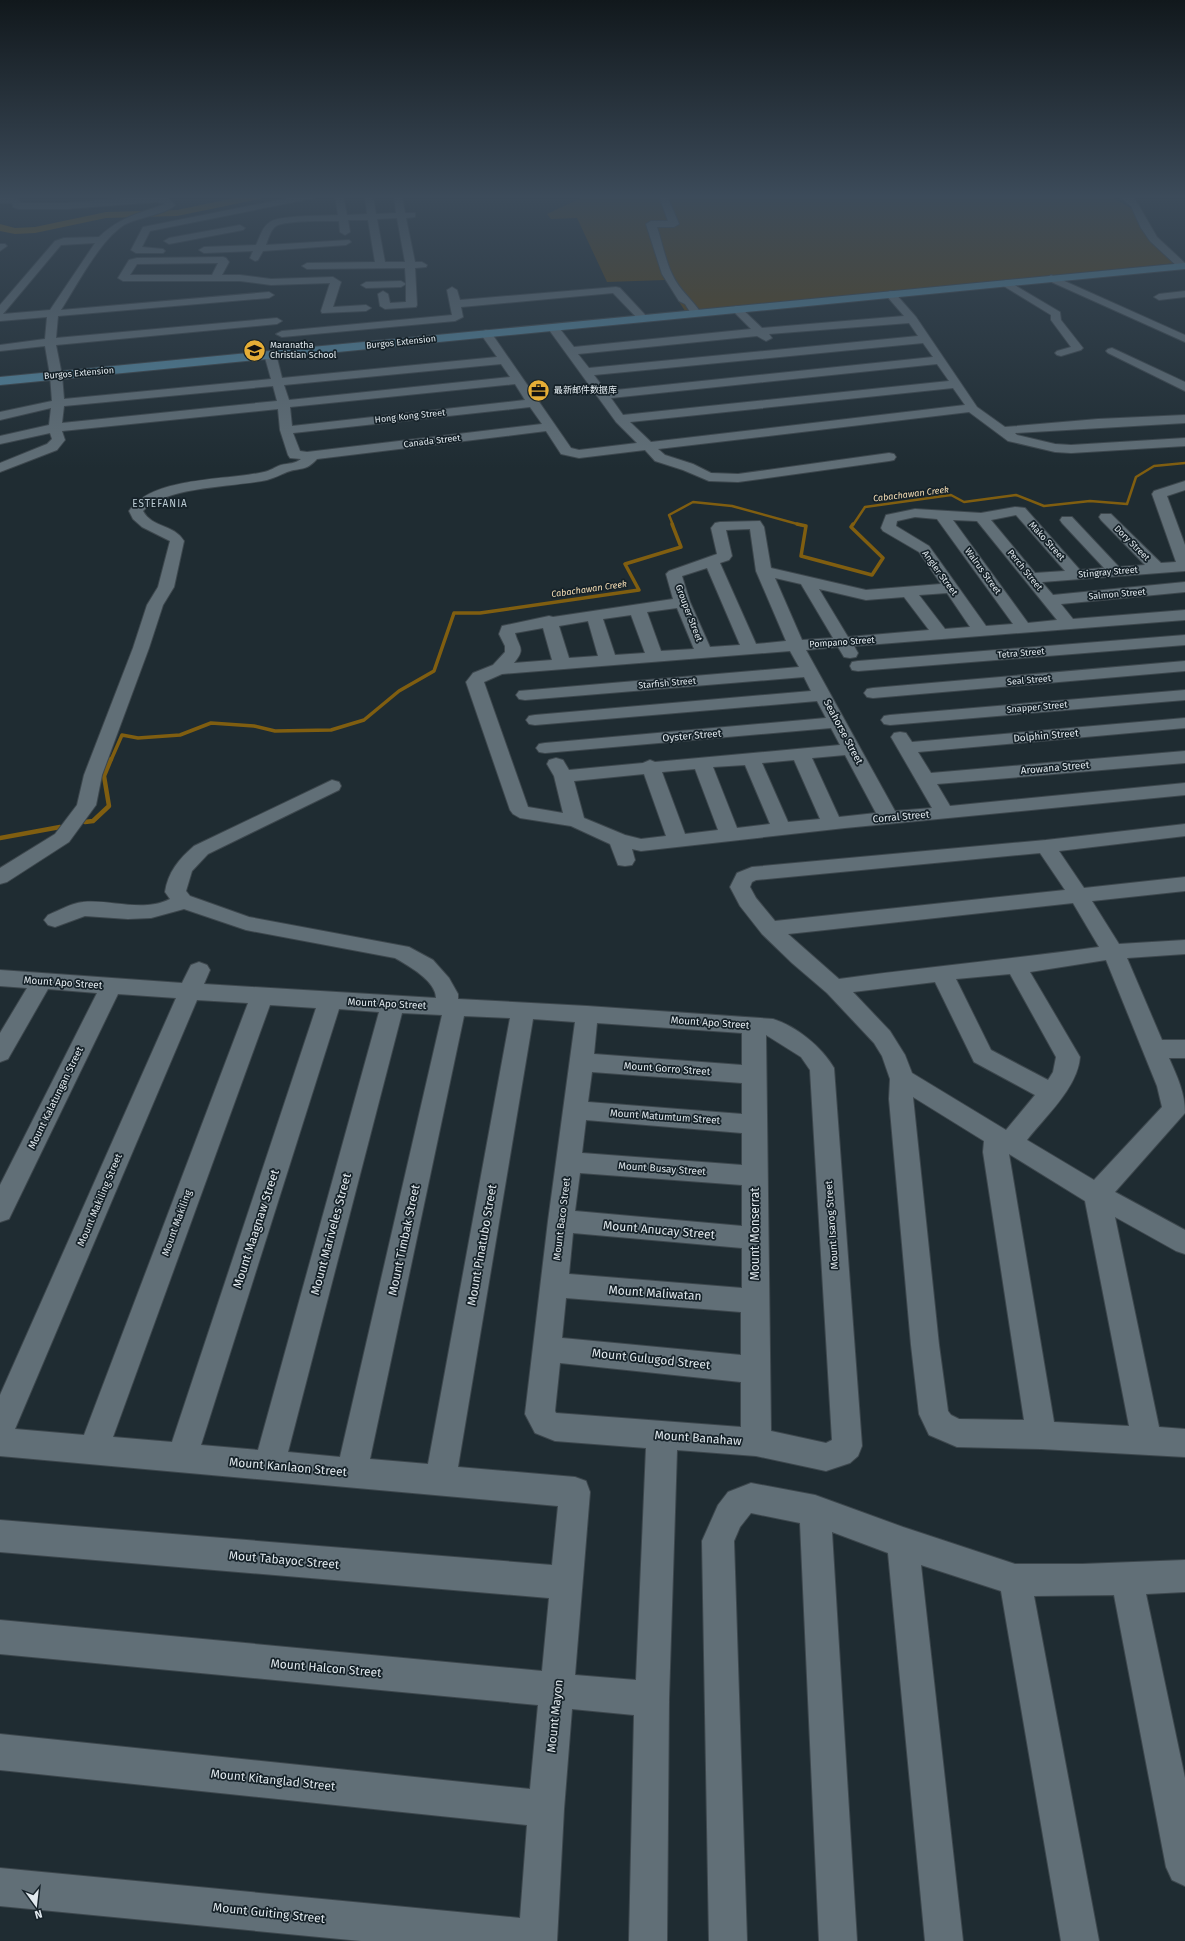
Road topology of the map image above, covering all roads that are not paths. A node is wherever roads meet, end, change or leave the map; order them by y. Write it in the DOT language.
graph roads {
  1 [pos="21,287"];
  2 [pos="71,287"];
  3 [pos="270,287"];
  4 [pos="334,287"];
  5 [pos="366,287"];
  6 [pos="396,287"];
  7 [pos="675,287"];
  8 [pos="968,287"];
  9 [pos="1012,287"];
  10 [pos="1070,287"];
  11 [pos="452,290"];
  12 [pos="890,294"];
  13 [pos="1185,294"];
  14 [pos="269,295"];
  15 [pos="1159,296"];
  16 [pos="456,304"];
  17 [pos="366,308"];
  18 [pos="736,309"];
  19 [pos="0,312"];
  20 [pos="696,313"];
  21 [pos="53,314"];
  22 [pos="0,318"];
  23 [pos="643,318"];
  24 [pos="912,319"];
  25 [pos="278,321"];
  26 [pos="553,327"];
  27 [pos="759,332"];
  28 [pos="486,333"];
  29 [pos="282,334"];
  30 [pos="925,339"];
  31 [pos="1185,339"];
  32 [pos="50,342"];
  33 [pos="0,348"];
  34 [pos="570,350"];
  35 [pos="1112,351"];
  36 [pos="289,352"];
  37 [pos="781,353"];
  38 [pos="1061,353"];
  39 [pos="270,354"];
  40 [pos="505,360"];
  41 [pos="940,360"];
  42 [pos="586,372"];
  43 [pos="803,374"];
  44 [pos="56,375"];
  45 [pos="518,380"];
  46 [pos="0,381"];
  47 [pos="277,382"];
  48 [pos="956,384"];
  49 [pos="1185,387"];
  50 [pos="603,395"];
  51 [pos="827,397"];
  52 [pos="534,403"];
  53 [pos="58,404"];
  54 [pos="284,405"];
  55 [pos="971,408"];
  56 [pos="0,416"];
  57 [pos="620,419"];
  58 [pos="1185,419"];
  59 [pos="852,422"];
  60 [pos="551,427"];
  61 [pos="55,428"];
  62 [pos="286,430"];
  63 [pos="1001,431"];
  64 [pos="0,440"];
  65 [pos="1185,442"];
  66 [pos="648,446"];
  67 [pos="313,455"];
  68 [pos="889,457"];
  69 [pos="0,468"];
  70 [pos="1185,484"];
  71 [pos="942,515"];
  72 [pos="981,517"];
  73 [pos="1106,517"];
  74 [pos="1067,520"];
  75 [pos="712,561"];
  76 [pos="1185,565"];
  77 [pos="1157,568"];
  78 [pos="764,571"];
  79 [pos="1116,571"];
  80 [pos="1077,575"];
  81 [pos="1032,578"];
  82 [pos="807,582"];
  83 [pos="952,588"];
  84 [pos="1185,588"];
  85 [pos="908,591"];
  86 [pos="1049,600"];
  87 [pos="682,602"];
  88 [pos="637,608"];
  89 [pos="594,615"];
  90 [pos="1185,615"];
  91 [pos="549,621"];
  92 [pos="1069,624"];
  93 [pos="1024,628"];
  94 [pos="981,631"];
  95 [pos="940,634"];
  96 [pos="1185,640"];
  97 [pos="843,642"];
  98 [pos="796,646"];
  99 [pos="750,649"];
  100 [pos="704,653"];
  101 [pos="655,657"];
  102 [pos="608,660"];
  103 [pos="562,664"];
  104 [pos="858,666"];
  105 [pos="1185,666"];
  106 [pos="506,669"];
  107 [pos="810,671"];
  108 [pos="873,693"];
  109 [pos="525,695"];
  110 [pos="823,695"];
  111 [pos="1185,695"];
  112 [pos="535,720"];
  113 [pos="890,720"];
  114 [pos="838,722"];
  115 [pos="1185,723"];
  116 [pos="545,748"];
  117 [pos="906,748"];
  118 [pos="852,749"];
  119 [pos="800,753"];
  120 [pos="1185,756"];
  121 [pos="751,758"];
  122 [pos="702,762"];
  123 [pos="650,766"];
  124 [pos="563,776"];
  125 [pos="925,779"];
  126 [pos="332,786"];
  127 [pos="1185,789"];
  128 [pos="945,813"];
  129 [pos="889,819"];
  130 [pos="575,821"];
  131 [pos="832,823"];
  132 [pos="781,828"];
  133 [pos="1185,830"];
  134 [pos="730,835"];
  135 [pos="619,840"];
  136 [pos="678,841"];
  137 [pos="1046,846"];
  138 [pos="626,860"];
  139 [pos="0,877"];
  140 [pos="1185,884"];
  141 [pos="1079,896"];
  142 [pos="183,901"];
  143 [pos="55,920"];
  144 [pos="770,929"];
  145 [pos="1185,947"];
  146 [pos="1113,952"];
  147 [pos="1016,966"];
  148 [pos="942,973"];
  149 [pos="0,978"];
  150 [pos="195,981"];
  151 [pos="42,982"];
  152 [pos="111,986"];
  153 [pos="835,987"];
  154 [pos="262,996"];
  155 [pos="330,1001"];
  156 [pos="393,1003"];
  157 [pos="451,1007"];
  158 [pos="523,1011"];
  159 [pos="587,1014"];
  160 [pos="764,1026"];
  161 [pos="4,1040"];
  162 [pos="1185,1048"];
  163 [pos="1153,1049"];
  164 [pos="581,1062"];
  165 [pos="754,1075"];
  166 [pos="902,1079"];
  167 [pos="1051,1093"];
  168 [pos="1180,1109"];
  169 [pos="576,1110"];
  170 [pos="754,1124"];
  171 [pos="1004,1140"];
  172 [pos="569,1162"];
  173 [pos="755,1176"];
  174 [pos="1097,1195"];
  175 [pos="0,1211"];
  176 [pos="561,1221"];
  177 [pos="756,1238"];
  178 [pos="1185,1243"];
  179 [pos="554,1285"];
  180 [pos="755,1301"];
  181 [pos="547,1349"];
  182 [pos="756,1370"];
  183 [pos="546,1423"];
  184 [pos="0,1429"];
  185 [pos="1041,1435"];
  186 [pos="662,1436"];
  187 [pos="1147,1441"];
  188 [pos="0,1442"];
  189 [pos="756,1442"];
  190 [pos="1185,1443"];
  191 [pos="847,1446"];
  192 [pos="93,1450"];
  193 [pos="182,1458"];
  194 [pos="269,1465"];
  195 [pos="352,1472"];
  196 [pos="440,1480"];
  197 [pos="576,1492"];
  198 [pos="815,1510"];
  199 [pos="0,1536"];
  200 [pos="903,1543"];
  201 [pos="1185,1576"];
  202 [pos="1127,1578"];
  203 [pos="1015,1580"];
  204 [pos="568,1583"];
  205 [pos="0,1637"];
  206 [pos="558,1690"];
  207 [pos="652,1699"];
  208 [pos="0,1752"];
  209 [pos="546,1809"];
  210 [pos="1185,1867"];
  211 [pos="0,1887"];
  212 [pos="538,1940"];
  213 [pos="648,1941"];
  214 [pos="728,1941"];
  215 [pos="838,1941"];
  216 [pos="944,1941"];
  217 [pos="1080,1941"];
  1 -- 19 [label="street"];
  2 -- 21 [label="street"];
  3 -- 14 [label="street"];
  4 -- 17 [label="street"];
  5 -- 6 [label="street"];
  7 -- 20 [label="street"];
  8 -- 12 [label="main road, Burgos Extension"];
  9 -- 38 [label="street"];
  10 -- 31 [label="street"];
  11 -- 16 [label="street"];
  12 -- 18 [label="main road, Burgos Extension"];
  12 -- 24 [label="street"];
  13 -- 15 [label="street"];
  14 -- 21 [label="street"];
  14 -- 25 [label="street"];
  16 -- 23 [label="street"];
  16 -- 29 [label="street"];
  18 -- 20 [label="main road, Burgos Extension"];
  18 -- 27 [label="street"];
  20 -- 23 [label="main road, Burgos Extension"];
  21 -- 22 [label="street"];
  21 -- 32 [label="street"];
  23 -- 26 [label="main road, Burgos Extension"];
  24 -- 27 [label="street"];
  24 -- 30 [label="street"];
  25 -- 29 [label="street"];
  25 -- 32 [label="street"];
  26 -- 28 [label="main road, Burgos Extension"];
  26 -- 34 [label="street"];
  27 -- 34 [label="street"];
  27 -- 37 [label="street"];
  28 -- 36 [label="main road, Burgos Extension"];
  28 -- 40 [label="street"];
  29 -- 36 [label="street"];
  30 -- 37 [label="street"];
  30 -- 41 [label="street"];
  32 -- 33 [label="street"];
  32 -- 44 [label="street"];
  34 -- 42 [label="street"];
  35 -- 49 [label="street"];
  36 -- 39 [label="main road, Burgos Extension"];
  37 -- 42 [label="street"];
  37 -- 43 [label="street"];
  39 -- 44 [label="main road, Burgos Extension"];
  39 -- 47 [label="street"];
  40 -- 45 [label="street"];
  40 -- 47 [label="street"];
  41 -- 43 [label="street"];
  41 -- 48 [label="street"];
  42 -- 50 [label="street"];
  43 -- 50 [label="street"];
  43 -- 51 [label="street"];
  44 -- 46 [label="main road, Burgos Extension"];
  44 -- 53 [label="street"];
  45 -- 52 [label="street"];
  45 -- 54 [label="street"];
  47 -- 53 [label="street"];
  47 -- 54 [label="street"];
  48 -- 51 [label="street"];
  48 -- 55 [label="street"];
  50 -- 57 [label="street"];
  51 -- 57 [label="street"];
  51 -- 59 [label="street"];
  52 -- 60 [label="street"];
  52 -- 62 [label="street, Hong Kong Street"];
  53 -- 56 [label="street"];
  53 -- 61 [label="street"];
  54 -- 61 [label="street"];
  54 -- 62 [label="street"];
  55 -- 59 [label="street"];
  55 -- 63 [label="street"];
  57 -- 66 [label="street"];
  58 -- 63 [label="street"];
  59 -- 66 [label="street"];
  60 -- 66 [label="street"];
  60 -- 67 [label="street, Canada Street"];
  61 -- 64 [label="street"];
  61 -- 69 [label="street"];
  62 -- 67 [label="street, Canada Street"];
  63 -- 65 [label="street"];
  66 -- 68 [label="street"];
  67 -- 139 [label="street"];
  70 -- 76 [label="street"];
  71 -- 72 [label="street"];
  71 -- 83 [label="street, Angler Street"];
  71 -- 93 [label="street, Walrus Street"];
  72 -- 80 [label="street, Mako Street"];
  72 -- 81 [label="street, Perch Street"];
  73 -- 77 [label="street, Dory Street"];
  74 -- 79 [label="street"];
  75 -- 78 [label="street, Seahorse Street"];
  75 -- 87 [label="street, Grouper Street"];
  75 -- 99 [label="street"];
  76 -- 77 [label="street, Stingray Street"];
  77 -- 79 [label="street, Stingray Street"];
  78 -- 82 [label="street"];
  78 -- 98 [label="street, Seahorse Street"];
  79 -- 80 [label="street, Stingray Street"];
  80 -- 81 [label="street, Stingray Street"];
  81 -- 86 [label="street, Perch Street"];
  82 -- 85 [label="street"];
  82 -- 97 [label="street"];
  83 -- 85 [label="street"];
  83 -- 94 [label="street, Angler Street"];
  84 -- 86 [label="street, Salmon Street"];
  85 -- 95 [label="street"];
  86 -- 92 [label="street, Perch Street"];
  87 -- 88 [label="street"];
  87 -- 100 [label="street, Grouper Street"];
  88 -- 89 [label="street"];
  88 -- 101 [label="street"];
  89 -- 91 [label="street"];
  89 -- 102 [label="street"];
  90 -- 92 [label="street, Pompano Street"];
  91 -- 103 [label="street"];
  91 -- 106 [label="street"];
  92 -- 93 [label="street, Pompano Street"];
  93 -- 94 [label="street, Pompano Street"];
  94 -- 95 [label="street, Pompano Street"];
  95 -- 97 [label="street, Pompano Street"];
  96 -- 104 [label="street, Tetra Street"];
  97 -- 98 [label="street, Pompano Street"];
  97 -- 104 [label="street"];
  98 -- 99 [label="street, Pompano Street"];
  98 -- 107 [label="street, Seahorse Street"];
  99 -- 100 [label="street, Pompano Street"];
  100 -- 101 [label="street, Pompano Street"];
  101 -- 102 [label="street, Pompano Street"];
  102 -- 103 [label="street, Pompano Street"];
  103 -- 106 [label="street, Pompano Street"];
  104 -- 108 [label="street"];
  105 -- 108 [label="street, Seal Street"];
  106 -- 109 [label="street"];
  106 -- 130 [label="street, Corral Street"];
  107 -- 109 [label="street, Starfish Street"];
  107 -- 110 [label="street, Seahorse Street"];
  108 -- 113 [label="street"];
  109 -- 112 [label="street"];
  110 -- 112 [label="street"];
  110 -- 114 [label="street, Seahorse Street"];
  111 -- 113 [label="street, Snapper Street"];
  112 -- 116 [label="street"];
  113 -- 117 [label="street"];
  114 -- 116 [label="street, Oyster Street"];
  114 -- 118 [label="street, Seahorse Street"];
  115 -- 117 [label="street, Dolphin Street"];
  116 -- 124 [label="street"];
  117 -- 125 [label="street"];
  118 -- 119 [label="street"];
  118 -- 129 [label="street, Seahorse Street"];
  119 -- 121 [label="street"];
  119 -- 131 [label="street"];
  120 -- 125 [label="street, Arowana Street"];
  121 -- 122 [label="street"];
  121 -- 132 [label="street"];
  122 -- 123 [label="street"];
  122 -- 134 [label="street"];
  123 -- 124 [label="street"];
  123 -- 136 [label="street"];
  124 -- 130 [label="street"];
  125 -- 128 [label="street"];
  126 -- 142 [label="street"];
  127 -- 128 [label="street, Corral Street"];
  128 -- 129 [label="street, Corral Street"];
  129 -- 131 [label="street, Corral Street"];
  130 -- 135 [label="street, Corral Street"];
  131 -- 132 [label="street, Corral Street"];
  132 -- 134 [label="street, Corral Street"];
  133 -- 137 [label="street"];
  134 -- 136 [label="street, Corral Street"];
  135 -- 136 [label="street, Corral Street"];
  135 -- 138 [label="street"];
  137 -- 141 [label="street"];
  137 -- 144 [label="street"];
  140 -- 141 [label="street"];
  141 -- 144 [label="street"];
  141 -- 146 [label="street"];
  142 -- 143 [label="street"];
  142 -- 157 [label="street"];
  144 -- 153 [label="street"];
  145 -- 146 [label="street"];
  146 -- 147 [label="street"];
  146 -- 163 [label="street"];
  147 -- 148 [label="street"];
  147 -- 167 [label="street"];
  148 -- 153 [label="street"];
  148 -- 167 [label="street"];
  149 -- 151 [label="street, Mount Apo Street"];
  150 -- 152 [label="street, Mount Apo Street"];
  150 -- 154 [label="street, Mount Apo Street"];
  150 -- 184 [label="street, Mount Makiling Street"];
  151 -- 152 [label="street, Mount Apo Street"];
  151 -- 161 [label="street"];
  152 -- 175 [label="street, Mount Kalatungan Street"];
  153 -- 166 [label="street"];
  154 -- 155 [label="street, Mount Apo Street"];
  154 -- 192 [label="street, Mount Makiling"];
  155 -- 156 [label="street, Mount Apo Street"];
  155 -- 193 [label="street, Mount Maagnaw Street"];
  156 -- 157 [label="street, Mount Apo Street"];
  156 -- 194 [label="street, Mount Mariveles Street"];
  157 -- 158 [label="street, Mount Apo Street"];
  157 -- 195 [label="street, Mount Timbak Street"];
  158 -- 159 [label="street, Mount Apo Street"];
  158 -- 196 [label="street, Mount Pinatubo Street"];
  159 -- 160 [label="street, Mount Apo Street"];
  159 -- 164 [label="street, Mount Baco Street"];
  160 -- 165 [label="street, Mount Monserrat"];
  160 -- 191 [label="street, Mount Isarog Street"];
  162 -- 163 [label="street"];
  163 -- 168 [label="street"];
  164 -- 165 [label="street, Mount Gorro Street"];
  164 -- 169 [label="street, Mount Baco Street"];
  165 -- 170 [label="street, Mount Monserrat"];
  166 -- 171 [label="street"];
  166 -- 185 [label="street"];
  167 -- 171 [label="street"];
  168 -- 174 [label="street"];
  169 -- 170 [label="street, Mount Matumtum Street"];
  169 -- 172 [label="street, Mount Baco Street"];
  170 -- 173 [label="street, Mount Monserrat"];
  171 -- 174 [label="street"];
  171 -- 185 [label="street"];
  172 -- 173 [label="street, Mount Busay Street"];
  172 -- 176 [label="street, Mount Baco Street"];
  173 -- 177 [label="street, Mount Monserrat"];
  174 -- 178 [label="street"];
  174 -- 187 [label="street"];
  176 -- 177 [label="street, Mount Anucay Street"];
  176 -- 179 [label="street, Mount Baco Street"];
  177 -- 180 [label="street, Mount Monserrat"];
  179 -- 180 [label="street, Mount Maliwatan"];
  179 -- 181 [label="street, Mount Baco Street"];
  180 -- 182 [label="street, Mount Monserrat"];
  181 -- 182 [label="street, Mount Gulugod Street"];
  181 -- 183 [label="street, Mount Baco Street"];
  182 -- 189 [label="street, Mount Monserrat"];
  183 -- 186 [label="street, Mount Banahaw"];
  185 -- 187 [label="street"];
  186 -- 189 [label="street, Mount Banahaw"];
  186 -- 207 [label="street"];
  187 -- 190 [label="street"];
  188 -- 192 [label="street, Mount Kanlaon Street"];
  189 -- 191 [label="street, Mount Banahaw"];
  192 -- 193 [label="street, Mount Kanlaon Street"];
  193 -- 194 [label="street, Mount Kanlaon Street"];
  194 -- 195 [label="street, Mount Kanlaon Street"];
  195 -- 196 [label="street, Mount Kanlaon Street"];
  196 -- 197 [label="street, Mount Kanlaon Street"];
  197 -- 204 [label="street, Mount Mayon"];
  198 -- 200 [label="street"];
  198 -- 214 [label="street"];
  198 -- 215 [label="street"];
  199 -- 204 [label="street, Mout Tabayoc Street"];
  200 -- 203 [label="street"];
  200 -- 216 [label="street"];
  201 -- 202 [label="street"];
  202 -- 203 [label="street"];
  202 -- 210 [label="street"];
  203 -- 217 [label="street"];
  204 -- 206 [label="street, Mount Mayon"];
  205 -- 206 [label="street, Mount Halcon Street"];
  206 -- 207 [label="street, Mount Halcon Street"];
  206 -- 209 [label="street, Mount Mayon"];
  207 -- 213 [label="street"];
  208 -- 209 [label="street, Mount Kitanglad Street"];
  209 -- 212 [label="street, Mount Mayon"];
  211 -- 212 [label="street, Mount Guiting Street"];
}
